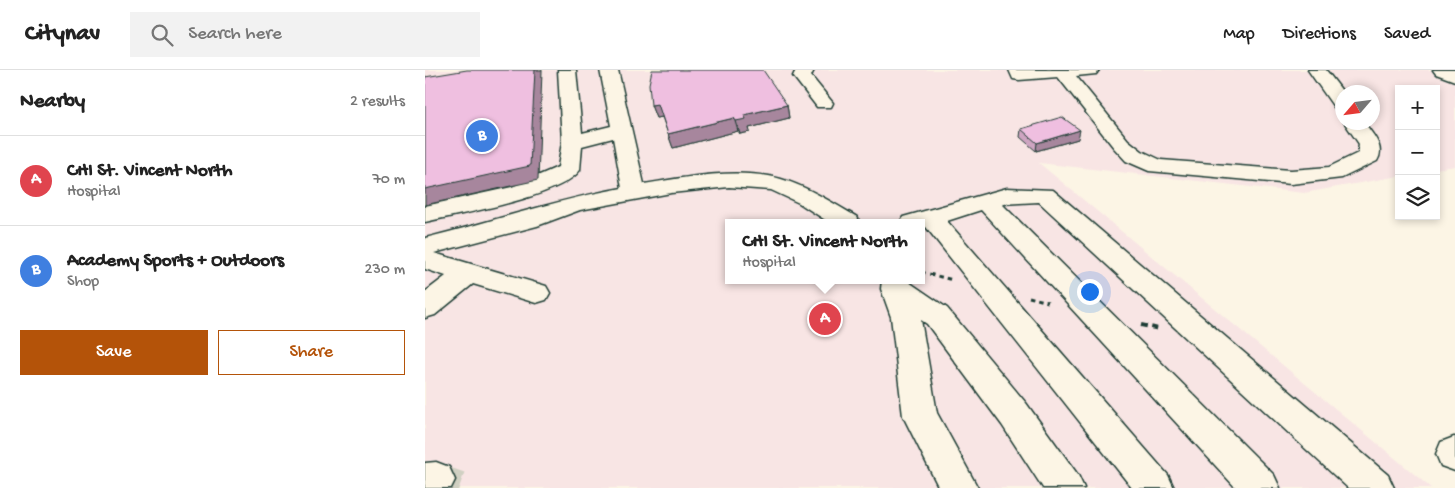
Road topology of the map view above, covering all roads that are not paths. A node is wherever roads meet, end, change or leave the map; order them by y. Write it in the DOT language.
graph roads {
  1 [pos="567,70"];
  2 [pos="609,70"];
  3 [pos="805,70"];
  4 [pos="1018,70"];
  5 [pos="1090,70"];
  6 [pos="1317,70"];
  7 [pos="1442,70"];
  8 [pos="1063,72"];
  9 [pos="1455,76"];
  10 [pos="1335,95"];
  11 [pos="824,103"];
  12 [pos="622,130"];
  13 [pos="1360,130"];
  14 [pos="572,142"];
  15 [pos="634,193"];
  16 [pos="986,201"];
  17 [pos="425,214"];
  18 [pos="841,219"];
  19 [pos="925,219"];
  20 [pos="925,223"];
  21 [pos="425,248"];
  22 [pos="425,260"];
  23 [pos="468,273"];
  24 [pos="894,284"];
  25 [pos="536,293"];
  26 [pos="425,307"];
  27 [pos="959,488"];
  28 [pos="1065,488"];
  29 [pos="1155,488"];
  30 [pos="1261,488"];
  31 [pos="1375,488"];
  1 -- 14 [label="lane"];
  2 -- 12 [label="lane"];
  3 -- 11 [label="lane"];
  4 -- 8 [label="lane"];
  5 -- 8 [label="lane"];
  6 -- 10 [label="lane"];
  7 -- 9 [label="lane"];
  8 -- 13 [label="lane"];
  12 -- 14 [label="lane"];
  12 -- 15 [label="lane"];
  14 -- 17 [label="lane"];
  15 -- 18 [label="lane"];
  15 -- 21 [label="lane"];
  16 -- 19 [label="lane"];
  16 -- 30 [label="lane"];
  16 -- 31 [label="lane"];
  20 -- 29 [label="lane"];
  22 -- 23 [label="lane"];
  23 -- 25 [label="lane"];
  23 -- 26 [label="lane"];
  24 -- 27 [label="lane"];
  24 -- 28 [label="lane"];
}
